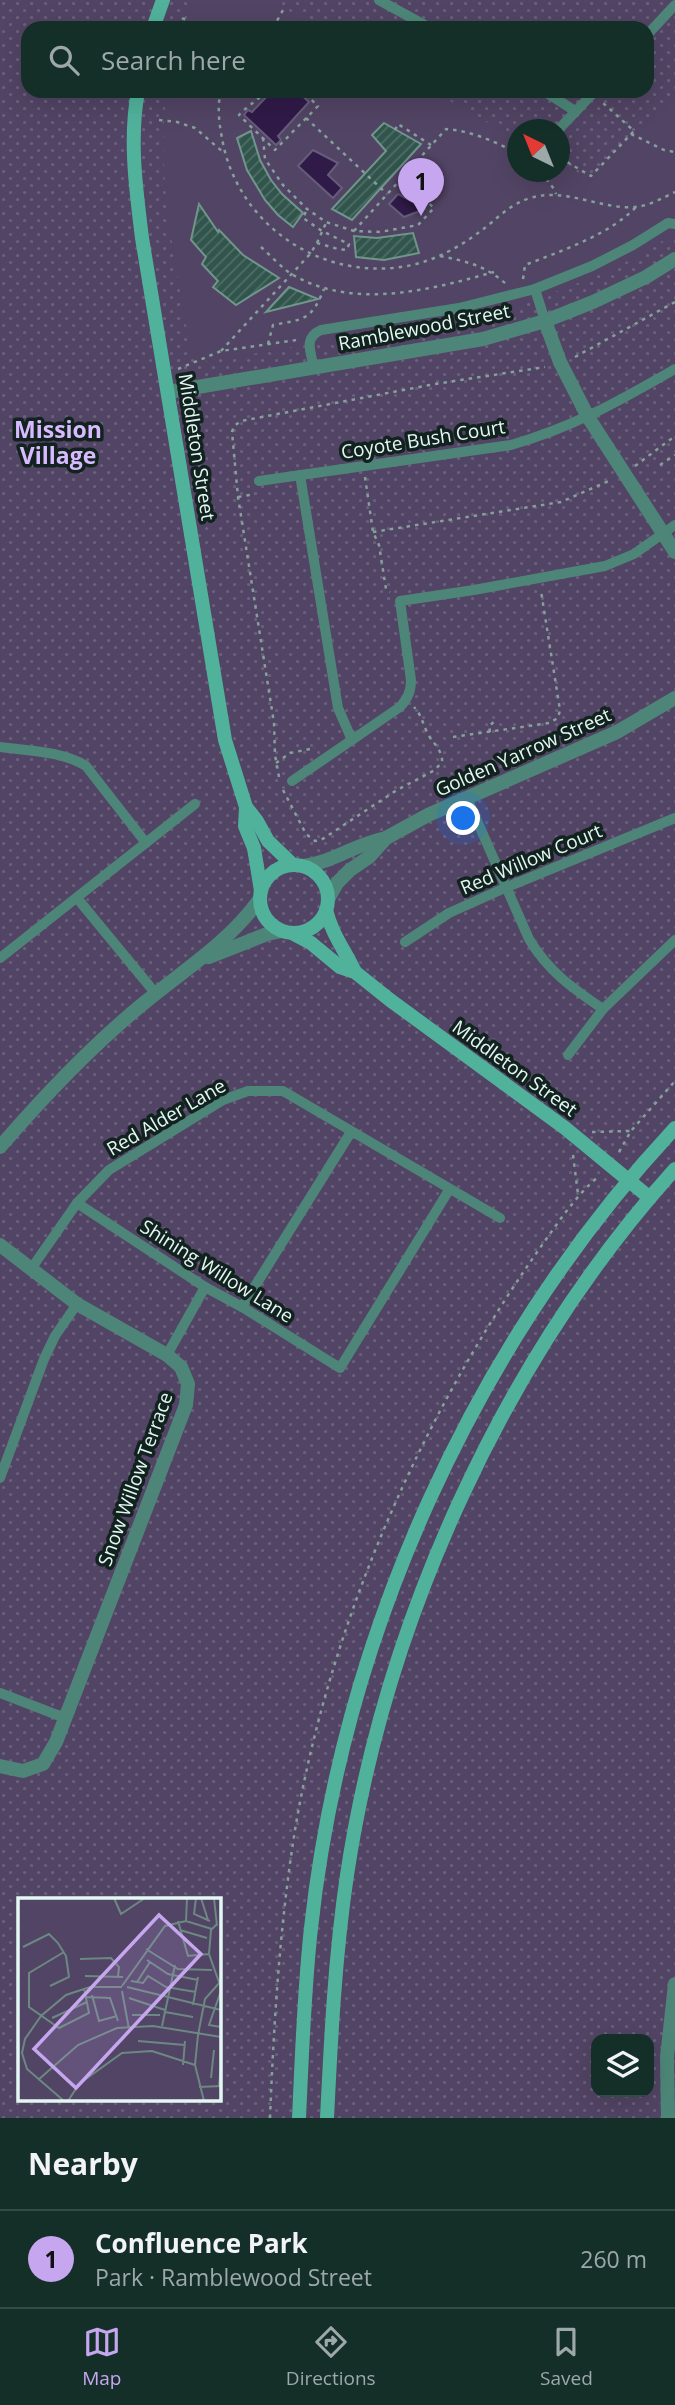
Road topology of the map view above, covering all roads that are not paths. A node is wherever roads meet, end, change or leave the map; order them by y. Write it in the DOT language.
graph roads {
  1 [pos="163,0"];
  2 [pos="379,0"];
  3 [pos="672,4"];
  4 [pos="156,21"];
  5 [pos="417,21"];
  6 [pos="654,26"];
  7 [pos="137,98"];
  8 [pos="555,98"];
  9 [pos="588,98"];
  10 [pos="575,111"];
  11 [pos="568,119"];
  12 [pos="675,224"];
  13 [pos="675,259"];
  14 [pos="535,289"];
  15 [pos="545,321"];
  16 [pos="314,368"];
  17 [pos="675,369"];
  18 [pos="168,392"];
  19 [pos="588,417"];
  20 [pos="300,475"];
  21 [pos="259,481"];
  22 [pos="669,529"];
  23 [pos="675,552"];
  24 [pos="675,698"];
  25 [pos="352,740"];
  26 [pos="0,747"];
  27 [pos="292,781"];
  28 [pos="467,797"];
  29 [pos="195,804"];
  30 [pos="246,807"];
  31 [pos="675,818"];
  32 [pos="386,838"];
  33 [pos="146,843"];
  34 [pos="298,865"];
  35 [pos="507,887"];
  36 [pos="260,895"];
  37 [pos="76,898"];
  38 [pos="327,905"];
  39 [pos="287,932"];
  40 [pos="675,940"];
  41 [pos="405,942"];
  42 [pos="0,958"];
  43 [pos="201,960"];
  44 [pos="355,972"];
  45 [pos="156,994"];
  46 [pos="603,1009"];
  47 [pos="568,1055"];
  48 [pos="675,1128"];
  49 [pos="351,1132"];
  50 [pos="0,1147"];
  51 [pos="675,1169"];
  52 [pos="628,1179"];
  53 [pos="449,1190"];
  54 [pos="650,1198"];
  55 [pos="77,1203"];
  56 [pos="500,1218"];
  57 [pos="0,1245"];
  58 [pos="31,1269"];
  59 [pos="205,1287"];
  60 [pos="77,1304"];
  61 [pos="243,1307"];
  62 [pos="167,1355"];
  63 [pos="0,1478"];
  64 [pos="0,1693"];
  65 [pos="65,1718"];
  66 [pos="0,1766"];
  67 [pos="675,1984"];
  68 [pos="299,2118"];
  69 [pos="327,2118"];
  70 [pos="668,2118"];
  1 -- 4 [label="street"];
  2 -- 5 [label="lane"];
  3 -- 6 [label="lane"];
  7 -- 18 [label="street, Middleton Street"];
  8 -- 10 [label="lane"];
  9 -- 10 [label="lane"];
  10 -- 11 [label="lane"];
  12 -- 14 [label="lane"];
  13 -- 15 [label="street, Ramblewood Street"];
  14 -- 15 [label="lane"];
  14 -- 16 [label="lane"];
  15 -- 16 [label="street, Ramblewood Street"];
  15 -- 19 [label="street"];
  16 -- 18 [label="street, Ramblewood Street"];
  17 -- 19 [label="lane, Coyote Bush Court"];
  18 -- 30 [label="street, Middleton Street"];
  19 -- 20 [label="lane, Coyote Bush Court"];
  19 -- 22 [label="street"];
  20 -- 21 [label="lane, Coyote Bush Court"];
  20 -- 25 [label="lane"];
  22 -- 23 [label="street"];
  22 -- 25 [label="lane"];
  24 -- 28 [label="street, Golden Yarrow Street"];
  25 -- 27 [label="lane"];
  26 -- 33 [label="lane"];
  28 -- 32 [label="street, Golden Yarrow Street"];
  28 -- 35 [label="lane"];
  29 -- 33 [label="lane"];
  30 -- 34 [label="street, Middleton Street"];
  30 -- 36 [label="street, Middleton Street"];
  31 -- 35 [label="lane, Red Willow Court"];
  32 -- 34 [label="street, Golden Yarrow Street"];
  32 -- 38 [label="street, Golden Yarrow Street"];
  33 -- 37 [label="lane"];
  34 -- 36 [label="street"];
  34 -- 38 [label="street"];
  35 -- 41 [label="lane, Red Willow Court"];
  35 -- 46 [label="lane"];
  36 -- 39 [label="street"];
  36 -- 43 [label="street"];
  37 -- 42 [label="lane"];
  37 -- 45 [label="lane"];
  38 -- 39 [label="street"];
  38 -- 44 [label="street, Middleton Street"];
  39 -- 43 [label="street"];
  39 -- 44 [label="street, Middleton Street"];
  40 -- 46 [label="lane"];
  43 -- 45 [label="street"];
  44 -- 52 [label="street, Middleton Street"];
  45 -- 50 [label="street"];
  46 -- 47 [label="lane"];
  48 -- 52 [label="street"];
  49 -- 53 [label="lane, Red Alder Lane"];
  49 -- 55 [label="lane, Red Alder Lane"];
  49 -- 61 [label="lane"];
  51 -- 54 [label="street"];
  52 -- 54 [label="street, Middleton Street"];
  52 -- 68 [label="street"];
  53 -- 56 [label="lane, Red Alder Lane"];
  53 -- 61 [label="lane, Shining Willow Lane"];
  54 -- 69 [label="street"];
  55 -- 58 [label="lane, Red Alder Lane"];
  55 -- 59 [label="lane, Shining Willow Lane"];
  57 -- 58 [label="street, Snow Willow Terrace"];
  58 -- 60 [label="street, Snow Willow Terrace"];
  59 -- 61 [label="lane, Shining Willow Lane"];
  59 -- 62 [label="lane"];
  60 -- 62 [label="street, Snow Willow Terrace"];
  60 -- 63 [label="lane"];
  62 -- 65 [label="street, Snow Willow Terrace"];
  64 -- 65 [label="lane"];
  65 -- 66 [label="street, Snow Willow Terrace"];
  67 -- 70 [label="street"];
}
